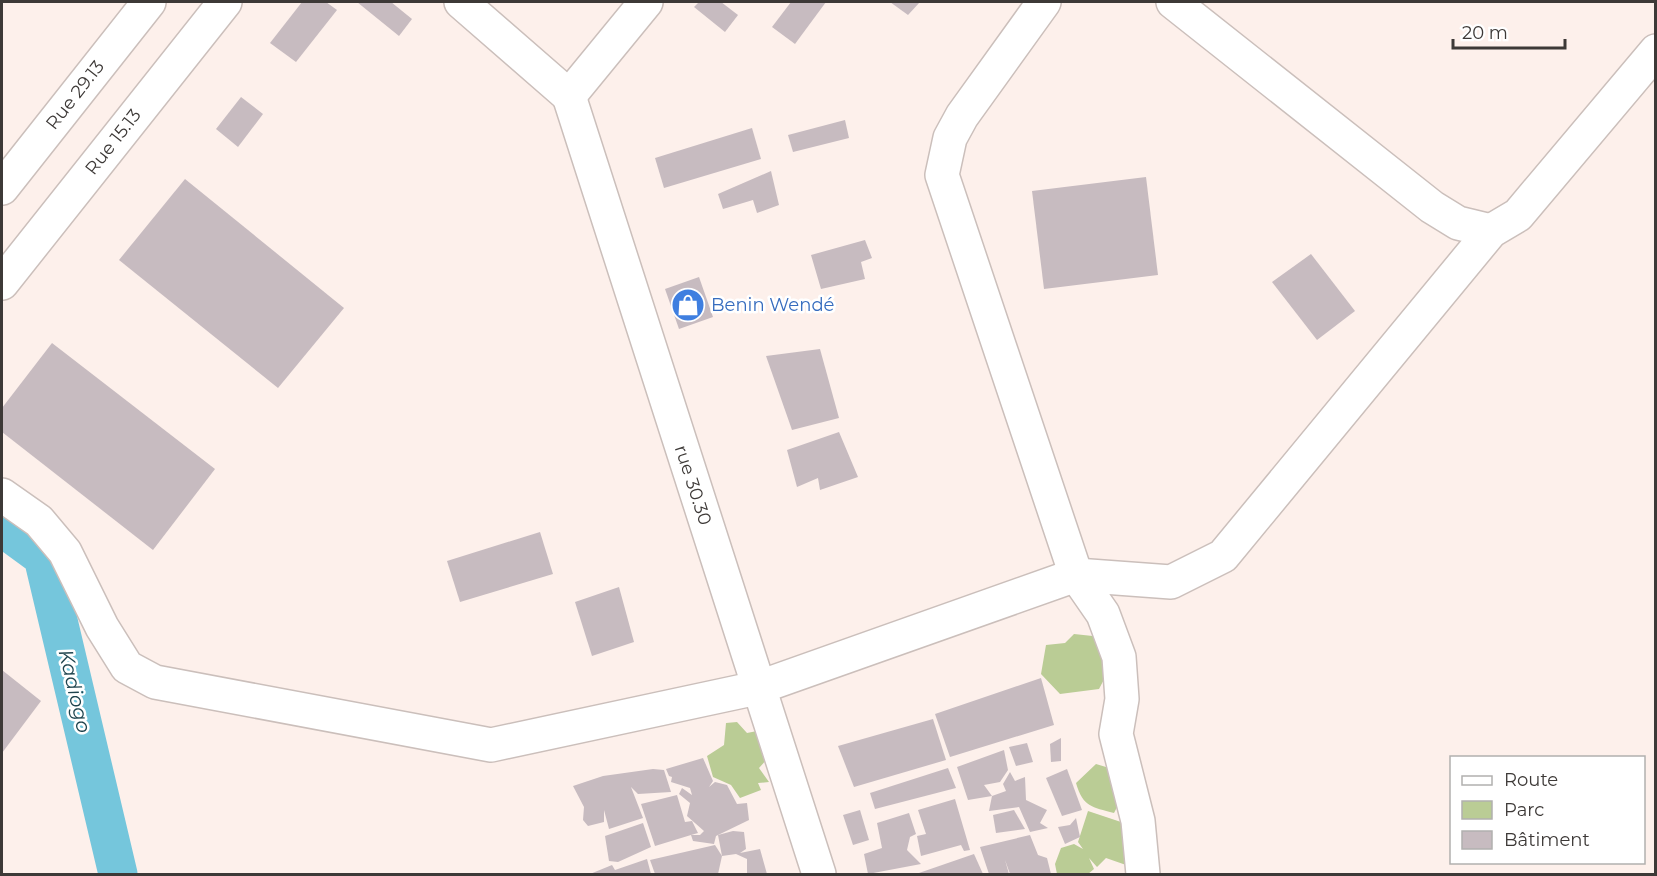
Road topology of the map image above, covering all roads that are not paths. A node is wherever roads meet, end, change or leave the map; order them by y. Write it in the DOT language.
graph roads {
  1 [pos="149,2"];
  2 [pos="225,2"];
  3 [pos="461,2"];
  4 [pos="646,2"];
  5 [pos="1044,2"];
  6 [pos="1173,2"];
  7 [pos="1656,51"];
  8 [pos="569,96"];
  9 [pos="2,188"];
  10 [pos="1491,231"];
  11 [pos="2,283"];
  12 [pos="2,495"];
  13 [pos="1076,575"];
  14 [pos="757,688"];
  15 [pos="819,874"];
  16 [pos="1143,874"];
  1 -- 9 [label="street, Rue 29.13"];
  2 -- 11 [label="street, Rue 15.13"];
  3 -- 8 [label="street"];
  4 -- 8 [label="street"];
  5 -- 13 [label="street"];
  6 -- 10 [label="street"];
  7 -- 10 [label="street"];
  8 -- 14 [label="street, rue 30.30"];
  10 -- 13 [label="street"];
  12 -- 14 [label="street"];
  13 -- 14 [label="street"];
  13 -- 16 [label="street"];
  14 -- 15 [label="street, rue 30.30"];
}
